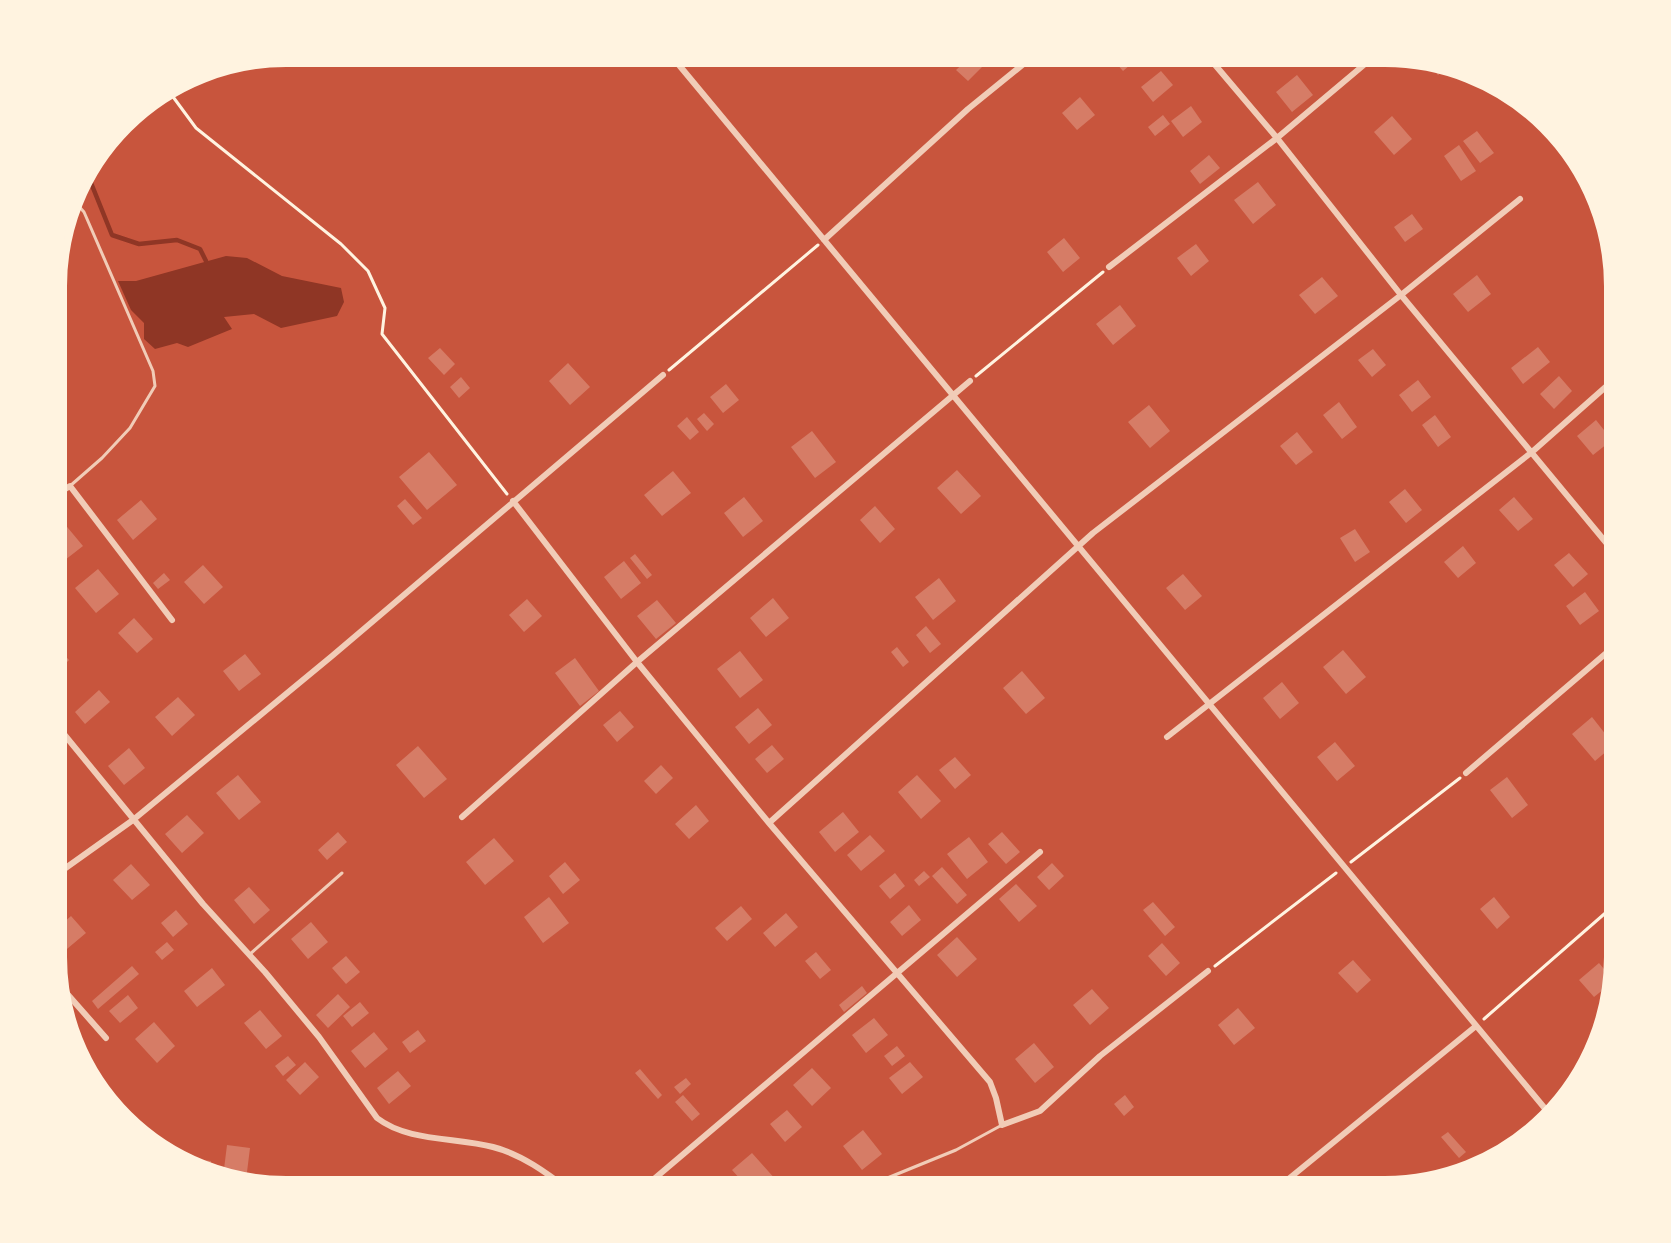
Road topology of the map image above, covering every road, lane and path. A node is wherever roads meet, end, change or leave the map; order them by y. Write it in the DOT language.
graph roads {
  1 [pos="677,63"];
  2 [pos="1025,63"];
  3 [pos="1213,63"];
  4 [pos="1366,63"];
  5 [pos="172,95"];
  6 [pos="1277,138"];
  7 [pos="1520,199"];
  8 [pos="78,206"];
  9 [pos="824,240"];
  10 [pos="1109,267"];
  11 [pos="1401,295"];
  12 [pos="663,375"];
  13 [pos="970,381"];
  14 [pos="1608,385"];
  15 [pos="953,396"];
  16 [pos="1532,452"];
  17 [pos="70,486"];
  18 [pos="63,490"];
  19 [pos="513,501"];
  20 [pos="1608,545"];
  21 [pos="1078,546"];
  22 [pos="172,620"];
  23 [pos="1608,652"];
  24 [pos="638,662"];
  25 [pos="1209,704"];
  26 [pos="63,733"];
  27 [pos="1167,737"];
  28 [pos="1466,773"];
  29 [pos="462,817"];
  30 [pos="133,820"];
  31 [pos="769,823"];
  32 [pos="1040,852"];
  33 [pos="63,870"];
  34 [pos="342,873"];
  35 [pos="1608,911"];
  36 [pos="249,955"];
  37 [pos="1208,971"];
  38 [pos="898,972"];
  39 [pos="66,992"];
  40 [pos="1476,1026"];
  41 [pos="106,1038"];
  42 [pos="1547,1111"];
  43 [pos="1002,1125"];
  44 [pos="556,1180"];
  45 [pos="653,1180"];
  46 [pos="882,1180"];
  47 [pos="1287,1180"];
  1 -- 9 [label="street"];
  2 -- 9 [label="street"];
  3 -- 6 [label="street"];
  4 -- 6 [label="street"];
  5 -- 19 [label="path"];
  6 -- 10 [label="street"];
  6 -- 11 [label="street"];
  7 -- 11 [label="street"];
  8 -- 17 [label="lane"];
  9 -- 12 [label="path"];
  9 -- 15 [label="street"];
  10 -- 13 [label="path"];
  11 -- 16 [label="street"];
  11 -- 21 [label="street"];
  12 -- 19 [label="street"];
  13 -- 15 [label="street"];
  14 -- 16 [label="street"];
  15 -- 21 [label="street"];
  15 -- 24 [label="street"];
  16 -- 20 [label="street"];
  16 -- 25 [label="street"];
  17 -- 18 [label="street"];
  17 -- 22 [label="street"];
  19 -- 24 [label="street"];
  19 -- 30 [label="street"];
  21 -- 25 [label="street"];
  21 -- 31 [label="street"];
  23 -- 28 [label="street"];
  24 -- 29 [label="street"];
  24 -- 31 [label="street"];
  25 -- 27 [label="street"];
  25 -- 40 [label="street"];
  26 -- 30 [label="street"];
  30 -- 33 [label="street"];
  30 -- 36 [label="street"];
  31 -- 38 [label="street"];
  32 -- 38 [label="street"];
  34 -- 36 [label="lane"];
  35 -- 40 [label="path"];
  36 -- 44 [label="street"];
  37 -- 43 [label="street"];
  38 -- 43 [label="street"];
  38 -- 45 [label="street"];
  39 -- 41 [label="street"];
  40 -- 42 [label="street"];
  40 -- 47 [label="street"];
  43 -- 46 [label="lane"];
}
